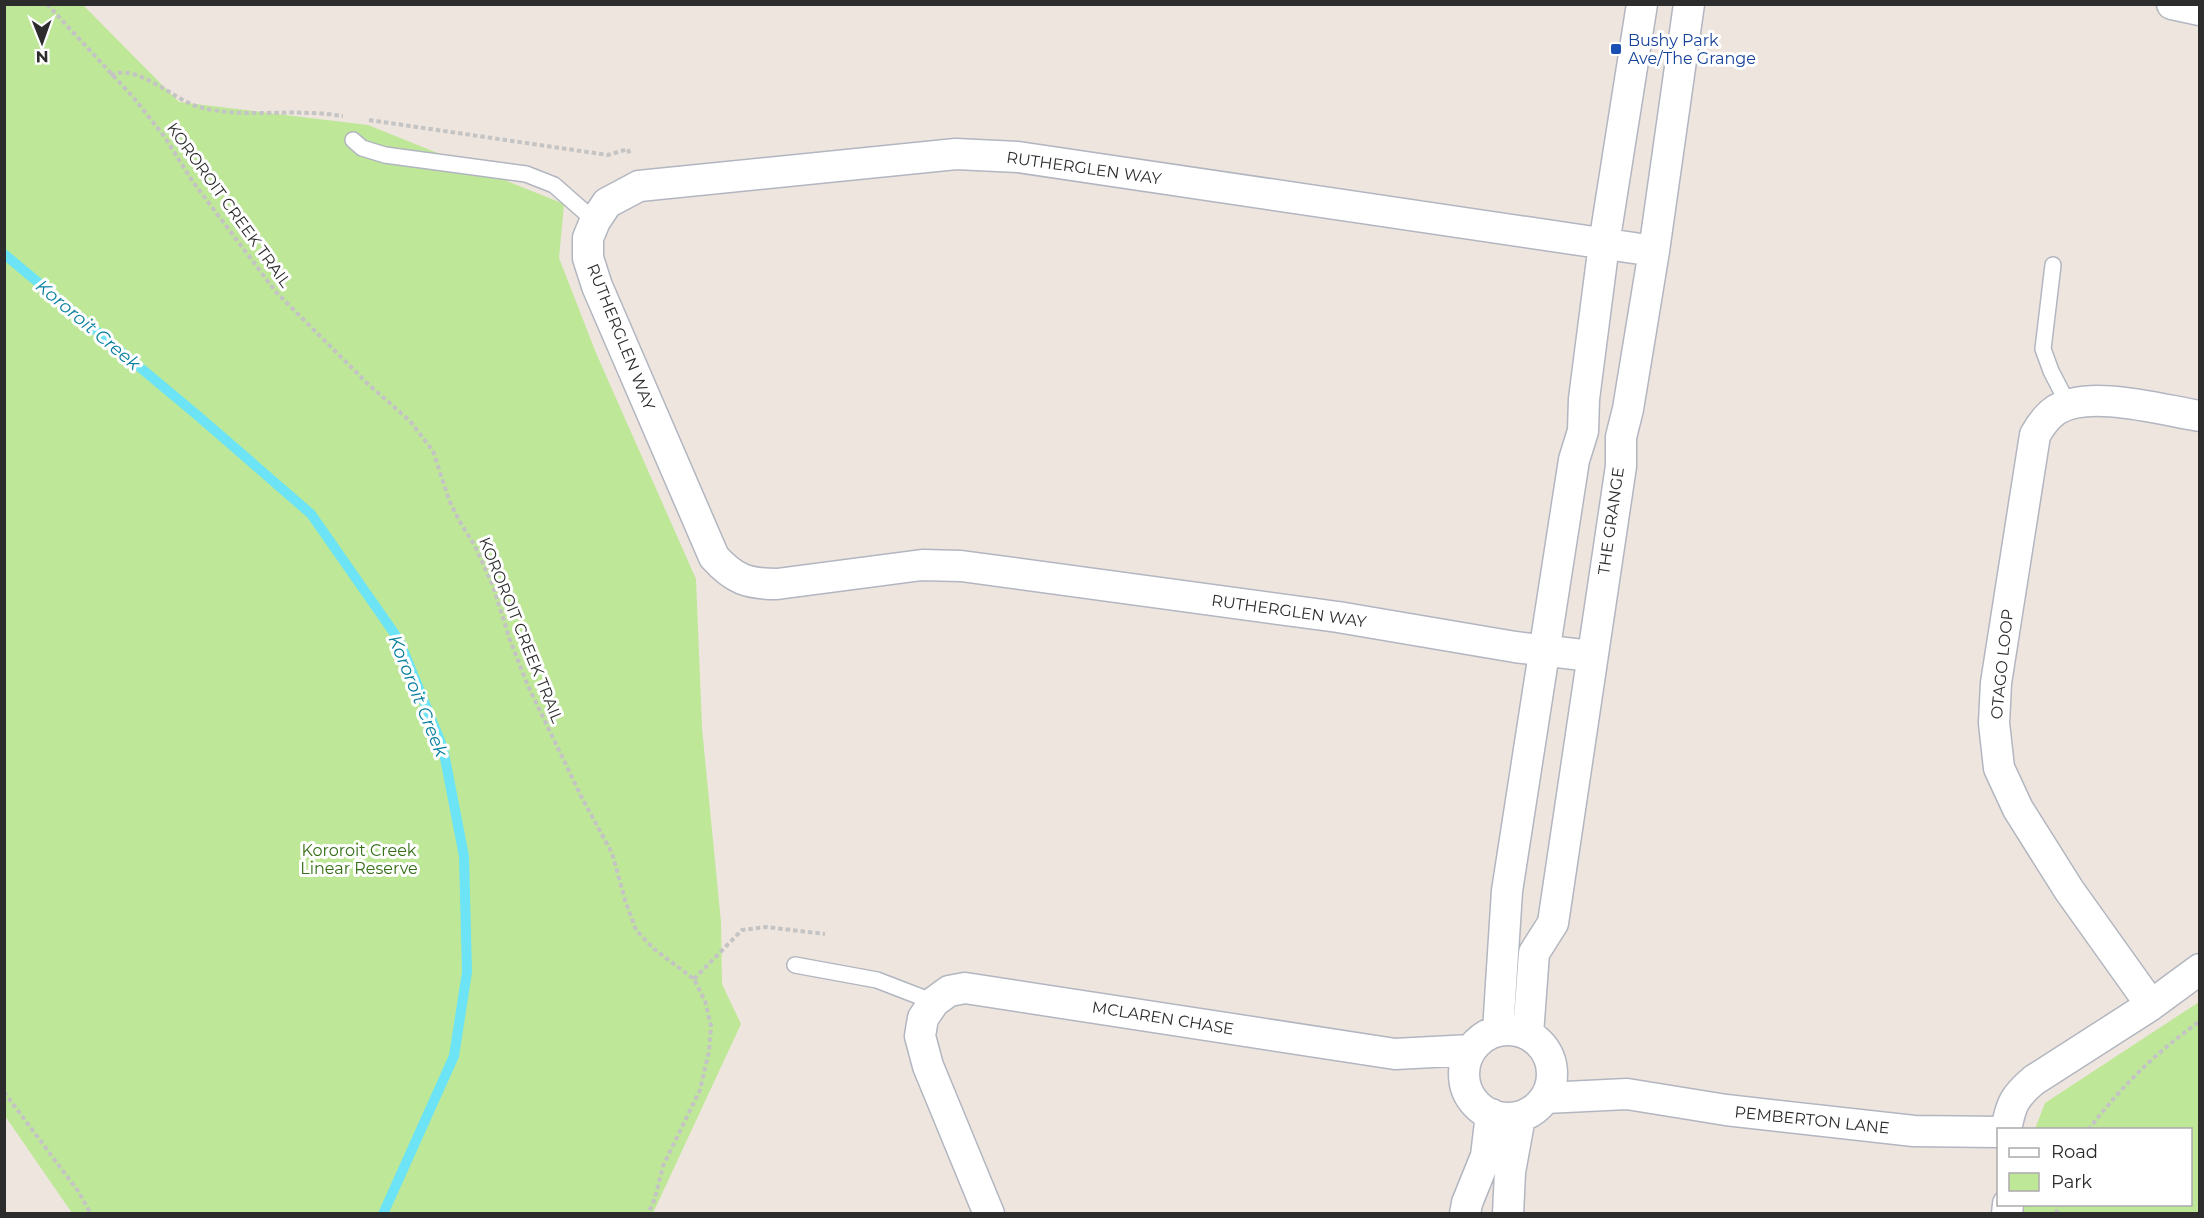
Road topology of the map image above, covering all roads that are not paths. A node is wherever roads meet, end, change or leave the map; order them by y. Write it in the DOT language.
graph roads {
  1 [pos="1642,4"];
  2 [pos="1689,4"];
  3 [pos="2172,4"];
  4 [pos="2199,10"];
  5 [pos="353,140"];
  6 [pos="595,221"];
  7 [pos="1604,243"];
  8 [pos="1653,251"];
  9 [pos="2053,265"];
  10 [pos="2068,404"];
  11 [pos="2199,416"];
  12 [pos="1545,651"];
  13 [pos="1591,656"];
  14 [pos="795,965"];
  15 [pos="2199,969"];
  16 [pos="934,1002"];
  17 [pos="2151,1005"];
  18 [pos="1498,1031"];
  19 [pos="1528,1034"];
  20 [pos="1471,1050"];
  21 [pos="1395,1054"];
  22 [pos="1552,1066"];
  23 [pos="1465,1082"];
  24 [pos="1627,1094"];
  25 [pos="1545,1098"];
  26 [pos="1505,1116"];
  27 [pos="2006,1128"];
  28 [pos="1997,1132"];
  29 [pos="989,1214"];
  30 [pos="1465,1214"];
  31 [pos="1508,1214"];
  1 -- 7 [label="street"];
  2 -- 8 [label="street, THE GRANGE"];
  3 -- 4 [label="street"];
  5 -- 6 [label="lane"];
  6 -- 7 [label="street, RUTHERGLEN WAY"];
  6 -- 12 [label="street, RUTHERGLEN WAY"];
  7 -- 8 [label="street, RUTHERGLEN WAY"];
  7 -- 12 [label="street"];
  8 -- 13 [label="street, THE GRANGE"];
  9 -- 10 [label="lane"];
  10 -- 11 [label="street, OTAGO LOOP"];
  10 -- 17 [label="street, OTAGO LOOP"];
  12 -- 13 [label="street, RUTHERGLEN WAY"];
  12 -- 18 [label="street"];
  13 -- 19 [label="street, THE GRANGE"];
  14 -- 16 [label="lane"];
  15 -- 17 [label="street"];
  16 -- 21 [label="street, MCLAREN CHASE"];
  16 -- 29 [label="street"];
  17 -- 27 [label="street"];
  18 -- 19 [label="street"];
  18 -- 20 [label="street"];
  19 -- 22 [label="street"];
  20 -- 21 [label="street, MCLAREN CHASE"];
  20 -- 23 [label="street"];
  21 -- 23 [label="street, MCLAREN CHASE"];
  22 -- 24 [label="street, PEMBERTON LANE"];
  22 -- 25 [label="street"];
  23 -- 26 [label="street"];
  24 -- 25 [label="street, PEMBERTON LANE"];
  24 -- 28 [label="street, PEMBERTON LANE"];
  25 -- 26 [label="street"];
  26 -- 30 [label="street"];
  26 -- 31 [label="street"];
}
